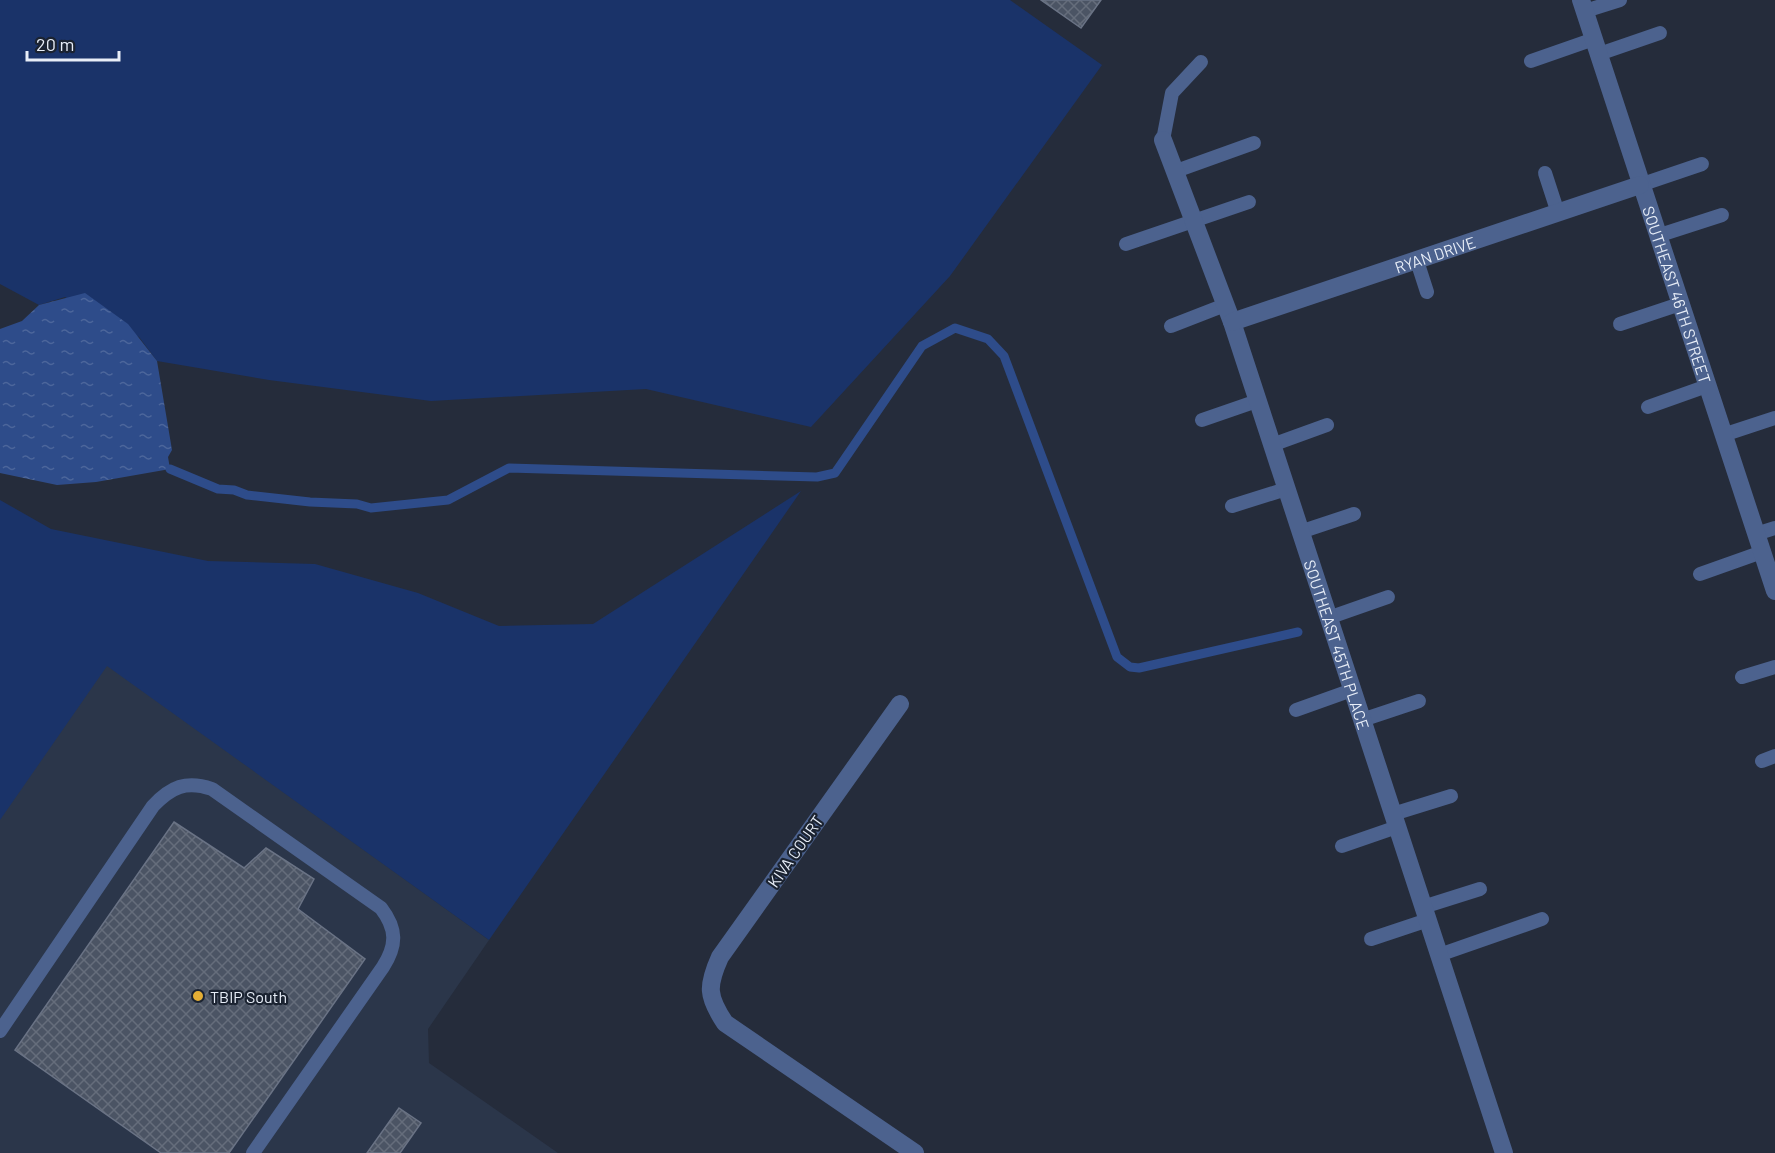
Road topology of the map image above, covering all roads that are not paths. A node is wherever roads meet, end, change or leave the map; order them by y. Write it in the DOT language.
graph roads {
  1 [pos="1620,0"];
  2 [pos="1583,6"];
  3 [pos="1660,33"];
  4 [pos="1596,46"];
  5 [pos="1531,61"];
  6 [pos="1201,62"];
  7 [pos="1163,140"];
  8 [pos="1254,143"];
  9 [pos="1702,164"];
  10 [pos="1176,171"];
  11 [pos="1545,173"];
  12 [pos="1640,185"];
  13 [pos="1249,202"];
  14 [pos="1558,213"];
  15 [pos="1722,215"];
  16 [pos="1195,222"];
  17 [pos="1658,236"];
  18 [pos="1126,244"];
  19 [pos="1417,261"];
  20 [pos="1427,292"];
  21 [pos="1680,304"];
  22 [pos="1229,313"];
  23 [pos="1620,324"];
  24 [pos="1171,326"];
  25 [pos="1707,386"];
  26 [pos="1257,402"];
  27 [pos="1648,407"];
  28 [pos="1775,418"];
  29 [pos="1202,420"];
  30 [pos="1327,425"];
  31 [pos="1724,435"];
  32 [pos="1272,445"];
  33 [pos="1286,489"];
  34 [pos="1232,506"];
  35 [pos="1354,514"];
  36 [pos="1775,528"];
  37 [pos="1300,532"];
  38 [pos="1756,534"];
  39 [pos="1762,552"];
  40 [pos="1700,574"];
  41 [pos="1775,591"];
  42 [pos="1388,597"];
  43 [pos="1328,618"];
  44 [pos="1775,667"];
  45 [pos="1742,677"];
  46 [pos="1352,690"];
  47 [pos="1419,701"];
  48 [pos="900,704"];
  49 [pos="1296,710"];
  50 [pos="1362,720"];
  51 [pos="1451,796"];
  52 [pos="1395,820"];
  53 [pos="1342,846"];
  54 [pos="1480,889"];
  55 [pos="1426,914"];
  56 [pos="1542,918"];
  57 [pos="1371,939"];
  58 [pos="1439,955"];
  59 [pos="0,1031"];
  60 [pos="253,1153"];
  61 [pos="915,1153"];
  62 [pos="1504,1153"];
  1 -- 2 [label="lane"];
  2 -- 4 [label="street, SOUTHEAST 46TH STREET"];
  3 -- 4 [label="lane"];
  4 -- 5 [label="lane"];
  4 -- 12 [label="street, SOUTHEAST 46TH STREET"];
  6 -- 7 [label="lane"];
  7 -- 10 [label="street, SOUTHEAST 45TH PLACE"];
  8 -- 10 [label="lane"];
  9 -- 12 [label="lane"];
  10 -- 16 [label="street, SOUTHEAST 45TH PLACE"];
  11 -- 14 [label="lane"];
  12 -- 14 [label="street, RYAN DRIVE"];
  12 -- 17 [label="street, SOUTHEAST 46TH STREET"];
  13 -- 16 [label="lane"];
  14 -- 19 [label="street, RYAN DRIVE"];
  15 -- 17 [label="lane"];
  16 -- 18 [label="lane"];
  16 -- 22 [label="street, SOUTHEAST 45TH PLACE"];
  17 -- 21 [label="street, SOUTHEAST 46TH STREET"];
  19 -- 20 [label="lane"];
  19 -- 22 [label="street, RYAN DRIVE"];
  21 -- 23 [label="lane"];
  21 -- 25 [label="street, SOUTHEAST 46TH STREET"];
  22 -- 24 [label="lane"];
  22 -- 26 [label="street, SOUTHEAST 45TH PLACE"];
  25 -- 27 [label="lane"];
  25 -- 31 [label="street, SOUTHEAST 46TH STREET"];
  26 -- 29 [label="lane"];
  26 -- 32 [label="street, SOUTHEAST 45TH PLACE"];
  28 -- 31 [label="lane"];
  30 -- 32 [label="lane"];
  31 -- 38 [label="street, SOUTHEAST 46TH STREET"];
  32 -- 33 [label="street, SOUTHEAST 45TH PLACE"];
  33 -- 34 [label="lane"];
  33 -- 37 [label="street, SOUTHEAST 45TH PLACE"];
  35 -- 37 [label="lane"];
  36 -- 38 [label="lane"];
  37 -- 43 [label="street, SOUTHEAST 45TH PLACE"];
  38 -- 39 [label="street, SOUTHEAST 46TH STREET"];
  39 -- 40 [label="lane"];
  39 -- 41 [label="street, SOUTHEAST 46TH STREET"];
  42 -- 43 [label="lane"];
  43 -- 46 [label="street, SOUTHEAST 45TH PLACE"];
  44 -- 45 [label="lane"];
  46 -- 49 [label="lane"];
  46 -- 50 [label="street, SOUTHEAST 45TH PLACE"];
  47 -- 50 [label="lane"];
  48 -- 61 [label="street, KIVA COURT"];
  50 -- 52 [label="street, SOUTHEAST 45TH PLACE"];
  51 -- 52 [label="lane"];
  52 -- 53 [label="lane"];
  52 -- 55 [label="street, SOUTHEAST 45TH PLACE"];
  54 -- 55 [label="lane"];
  55 -- 57 [label="lane"];
  55 -- 58 [label="street, SOUTHEAST 45TH PLACE"];
  56 -- 58 [label="lane"];
  58 -- 62 [label="street, SOUTHEAST 45TH PLACE"];
  59 -- 60 [label="lane"];
}
